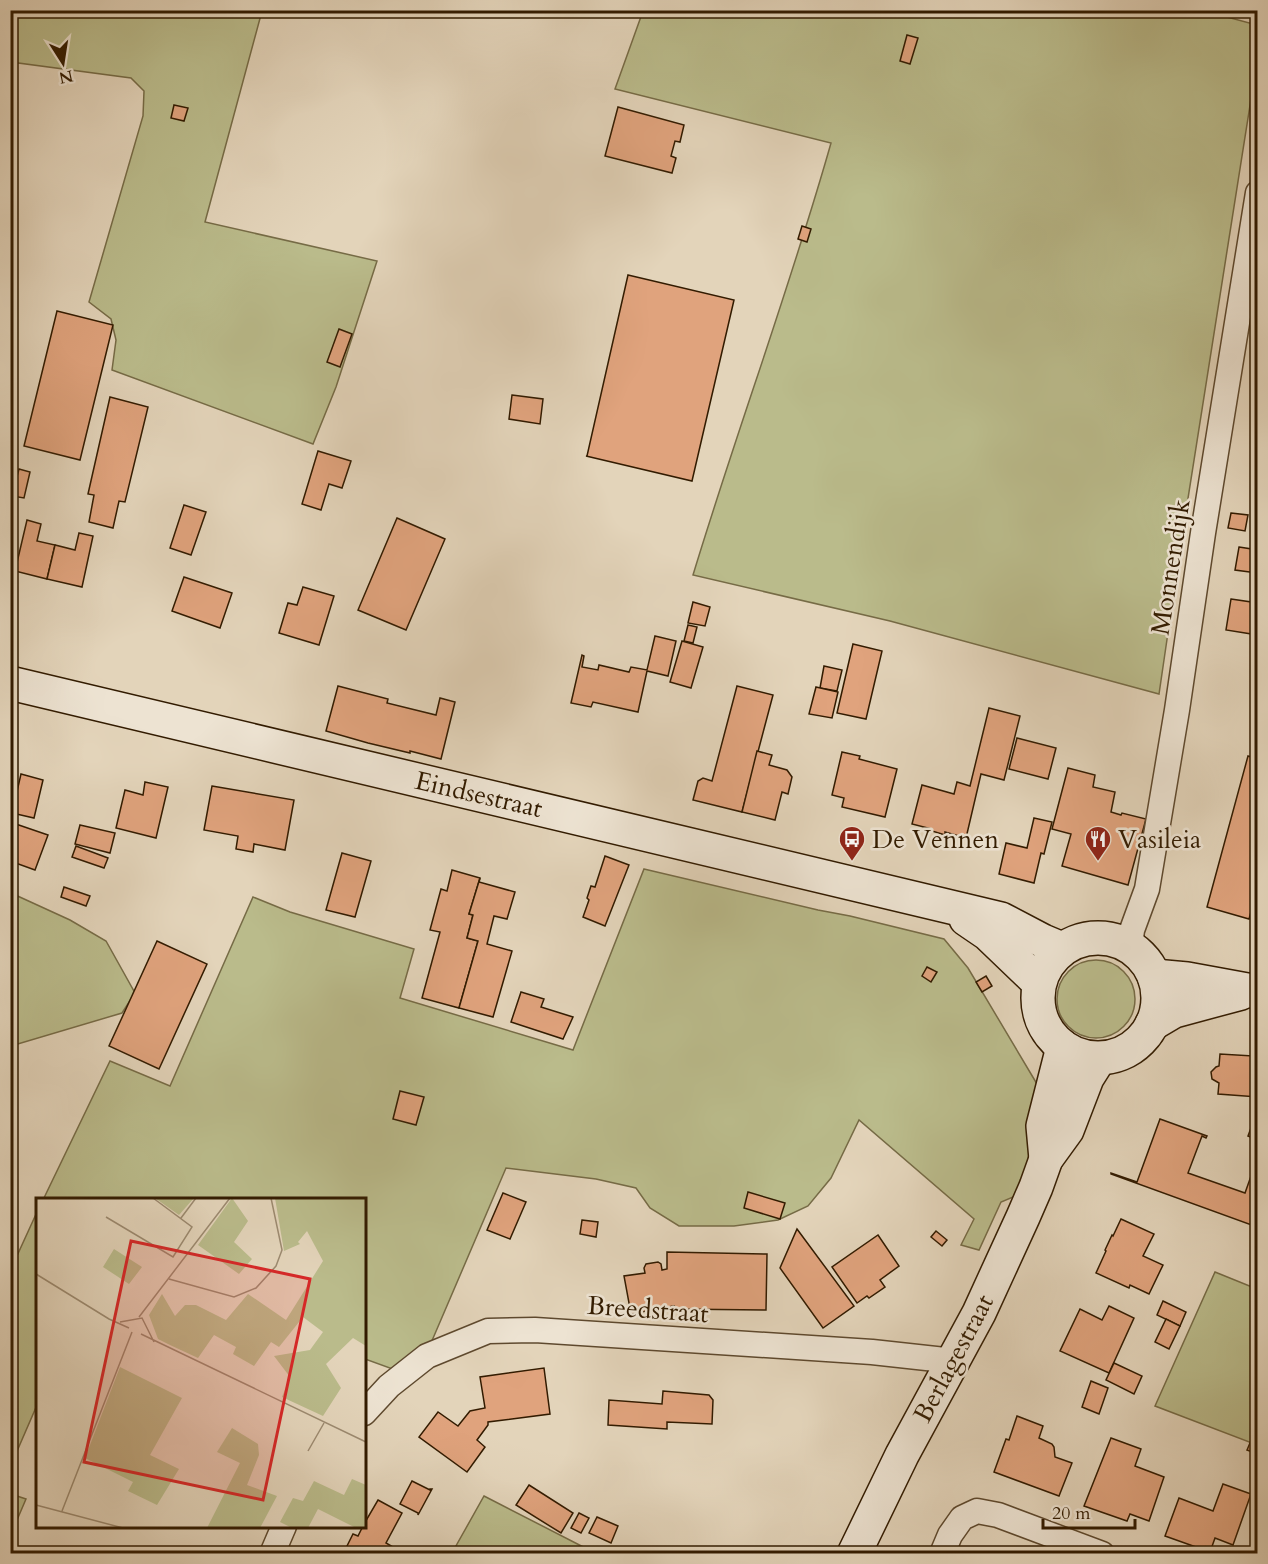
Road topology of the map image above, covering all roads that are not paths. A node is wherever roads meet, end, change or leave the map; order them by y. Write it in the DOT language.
graph roads {
  1 [pos="1257,193"];
  2 [pos="10,683"];
  3 [pos="947,906"];
  4 [pos="1130,947"];
  5 [pos="1062,949"];
  6 [pos="1154,976"];
  7 [pos="1039,983"];
  8 [pos="1254,991"];
  9 [pos="1152,1024"];
  10 [pos="1062,1047"];
  11 [pos="1099,1059"];
  12 [pos="1046,1159"];
  13 [pos="954,1361"];
  14 [pos="366,1411"];
  15 [pos="284,1528"];
  16 [pos="272,1554"];
  17 [pos="854,1554"];
  18 [pos="942,1554"];
  19 [pos="1102,1554"];
  1 -- 4 [label="street, Monnendijk"];
  2 -- 3 [label="street, Eindsestraat"];
  3 -- 5 [label="street, Eindsestraat"];
  3 -- 7 [label="street, Eindsestraat"];
  4 -- 5 [label="street"];
  4 -- 6 [label="street"];
  5 -- 7 [label="street"];
  6 -- 8 [label="street"];
  6 -- 9 [label="street"];
  7 -- 10 [label="street"];
  8 -- 9 [label="street"];
  9 -- 11 [label="street"];
  10 -- 11 [label="street"];
  10 -- 12 [label="street, Berlagestraat"];
  11 -- 12 [label="street, Berlagestraat"];
  12 -- 13 [label="street, Berlagestraat"];
  13 -- 14 [label="street, Breedstraat"];
  13 -- 17 [label="street, Berlagestraat"];
  15 -- 16 [label="street"];
  18 -- 19 [label="street"];
}
